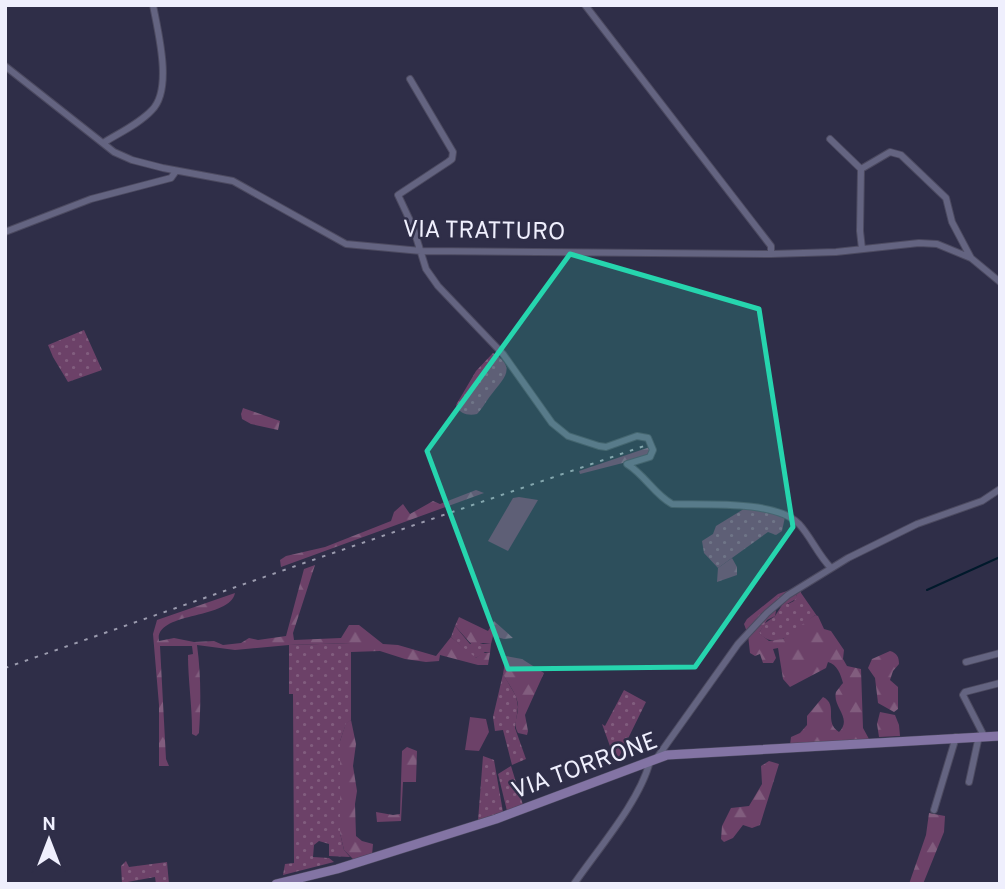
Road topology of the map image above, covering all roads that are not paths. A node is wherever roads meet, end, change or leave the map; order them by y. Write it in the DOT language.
graph roads {
  1 [pos="153,5"];
  2 [pos="585,5"];
  3 [pos="5,66"];
  4 [pos="410,79"];
  5 [pos="830,139"];
  6 [pos="103,143"];
  7 [pos="862,169"];
  8 [pos="176,171"];
  9 [pos="5,232"];
  10 [pos="962,244"];
  11 [pos="862,249"];
  12 [pos="953,250"];
  13 [pos="421,251"];
  14 [pos="771,254"];
  15 [pos="971,258"];
  16 [pos="1000,282"];
  17 [pos="1000,489"];
  18 [pos="831,568"];
  19 [pos="1000,653"];
  20 [pos="966,662"];
  21 [pos="1000,683"];
  22 [pos="982,736"];
  23 [pos="1000,736"];
  24 [pos="956,737"];
  25 [pos="653,760"];
  26 [pos="969,782"];
  27 [pos="934,810"];
  28 [pos="276,884"];
  29 [pos="575,884"];
  1 -- 6 [label="street"];
  2 -- 14 [label="street"];
  3 -- 6 [label="street, VIA TRATTURO"];
  4 -- 13 [label="street"];
  5 -- 7 [label="street"];
  6 -- 8 [label="street, VIA TRATTURO"];
  7 -- 10 [label="street"];
  7 -- 11 [label="street"];
  8 -- 9 [label="street"];
  8 -- 13 [label="street, VIA TRATTURO"];
  10 -- 12 [label="street"];
  10 -- 15 [label="street"];
  11 -- 12 [label="street, VIA TRATTURO"];
  11 -- 14 [label="street, VIA TRATTURO"];
  12 -- 15 [label="street, VIA TRATTURO"];
  13 -- 14 [label="street, VIA TRATTURO"];
  13 -- 18 [label="street"];
  15 -- 16 [label="street, VIA TRATTURO"];
  17 -- 18 [label="street"];
  18 -- 25 [label="street"];
  19 -- 20 [label="street"];
  21 -- 22 [label="street"];
  22 -- 23 [label="main road, VIA TORRONE"];
  22 -- 24 [label="main road, VIA TORRONE"];
  22 -- 26 [label="street"];
  24 -- 25 [label="main road, VIA TORRONE"];
  24 -- 27 [label="street"];
  25 -- 28 [label="main road, VIA TORRONE"];
  25 -- 29 [label="street"];
}
